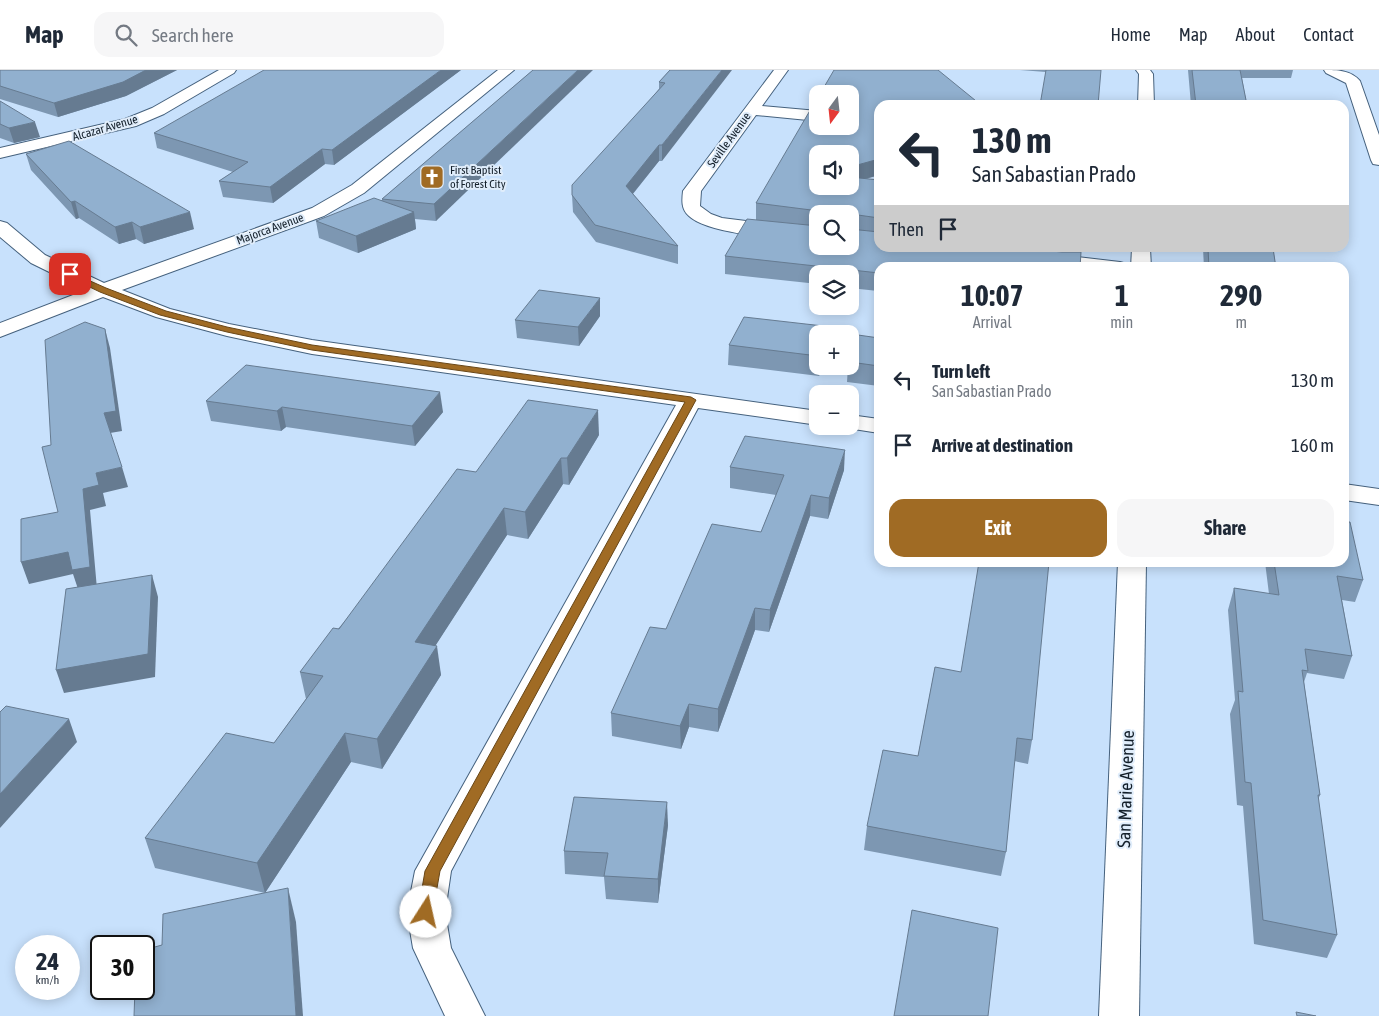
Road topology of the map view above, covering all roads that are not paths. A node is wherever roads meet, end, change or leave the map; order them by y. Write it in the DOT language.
graph roads {
  1 [pos="229,70"];
  2 [pos="507,70"];
  3 [pos="780,70"];
  4 [pos="1143,70"];
  5 [pos="1332,70"];
  6 [pos="1146,100"];
  7 [pos="751,110"];
  8 [pos="809,115"];
  9 [pos="0,153"];
  10 [pos="1379,160"];
  11 [pos="0,227"];
  12 [pos="809,235"];
  13 [pos="1025,258"];
  14 [pos="1063,262"];
  15 [pos="103,290"];
  16 [pos="0,331"];
  17 [pos="691,400"];
  18 [pos="809,417"];
  19 [pos="859,423"];
  20 [pos="874,425"];
  21 [pos="1349,493"];
  22 [pos="1379,497"];
  23 [pos="1132,567"];
  24 [pos="465,1016"];
  25 [pos="1119,1016"];
  1 -- 9 [label="street, Alcazar Avenue"];
  2 -- 15 [label="street, Majorca Avenue"];
  3 -- 7 [label="street, Seville Avenue"];
  4 -- 6 [label="street"];
  5 -- 10 [label="street"];
  7 -- 8 [label="street"];
  7 -- 12 [label="street, Seville Avenue"];
  11 -- 15 [label="street"];
  13 -- 14 [label="street"];
  15 -- 16 [label="street, Majorca Avenue"];
  15 -- 17 [label="street"];
  17 -- 18 [label="street"];
  17 -- 24 [label="street"];
  19 -- 20 [label="street"];
  21 -- 22 [label="street"];
  23 -- 25 [label="street, San Marie Avenue"];
}
